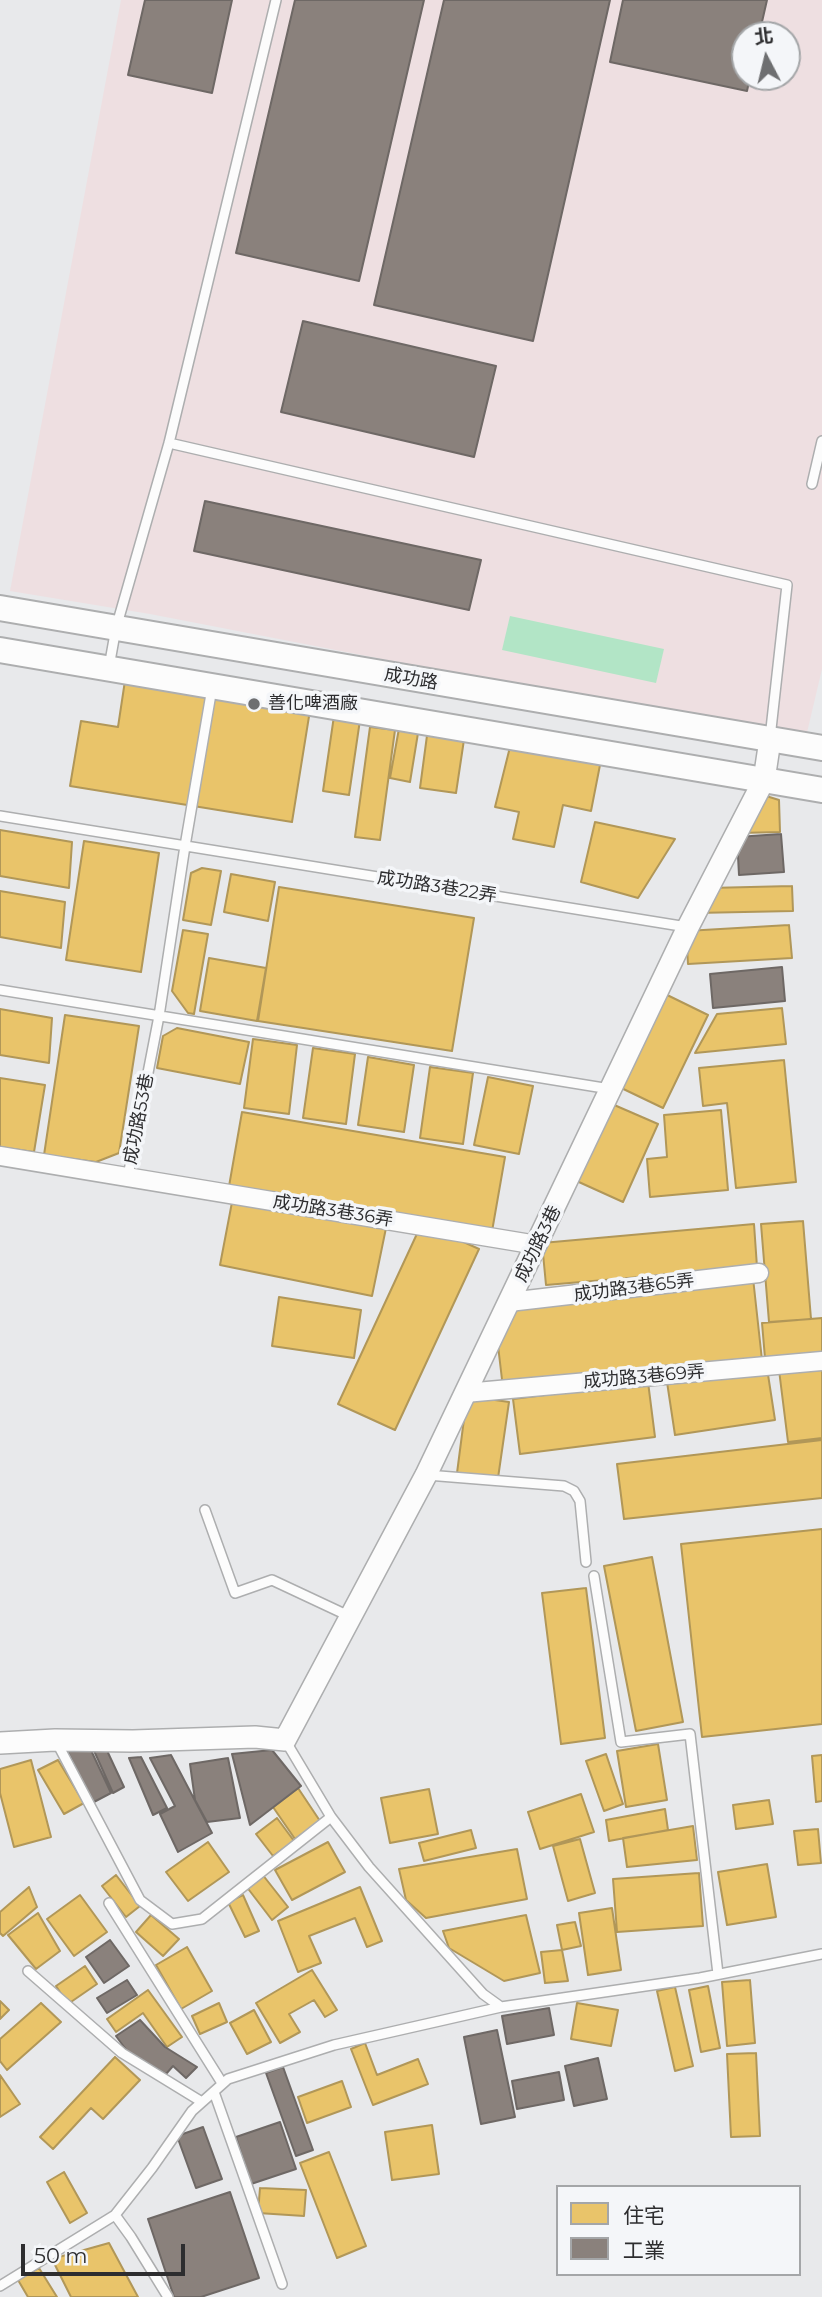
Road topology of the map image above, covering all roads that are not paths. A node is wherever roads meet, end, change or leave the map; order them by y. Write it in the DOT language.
graph roads {
  1 [pos="276,0"];
  2 [pos="822,441"];
  3 [pos="169,443"];
  4 [pos="812,484"];
  5 [pos="0,608"];
  6 [pos="116,628"];
  7 [pos="0,650"];
  8 [pos="108,669"];
  9 [pos="212,686"];
  10 [pos="770,740"];
  11 [pos="822,748"];
  12 [pos="764,780"];
  13 [pos="822,790"];
  14 [pos="0,817"];
  15 [pos="185,846"];
  16 [pos="688,927"];
  17 [pos="0,990"];
  18 [pos="159,1016"];
  19 [pos="611,1089"];
  20 [pos="0,1156"];
  21 [pos="128,1177"];
  22 [pos="537,1245"];
  23 [pos="759,1273"];
  24 [pos="509,1302"];
  25 [pos="822,1360"];
  26 [pos="465,1393"];
  27 [pos="426,1475"];
  28 [pos="205,1510"];
  29 [pos="586,1562"];
  30 [pos="594,1576"];
  31 [pos="351,1617"];
  32 [pos="55,1740"];
  33 [pos="285,1740"];
  34 [pos="0,1743"];
  35 [pos="331,1817"];
  36 [pos="109,1903"];
  37 [pos="822,1954"];
  38 [pos="28,1971"];
  39 [pos="718,1975"];
  40 [pos="501,2007"];
  41 [pos="222,2083"];
  42 [pos="214,2092"];
  43 [pos="202,2102"];
  44 [pos="115,2215"];
  45 [pos="282,2284"];
  46 [pos="0,2286"];
  47 [pos="168,2297"];
  1 -- 3 [label="lane"];
  2 -- 4 [label="lane"];
  3 -- 6 [label="lane"];
  3 -- 10 [label="lane"];
  5 -- 6 [label="main road, 成功路"];
  6 -- 8 [label="lane"];
  6 -- 10 [label="main road, 成功路"];
  7 -- 8 [label="main road"];
  8 -- 9 [label="main road"];
  9 -- 12 [label="main road"];
  9 -- 15 [label="lane, 成功路53巷"];
  10 -- 11 [label="main road, 成功路"];
  10 -- 12 [label="street, 成功路3巷"];
  12 -- 13 [label="main road"];
  12 -- 16 [label="street, 成功路3巷"];
  14 -- 15 [label="lane"];
  15 -- 16 [label="lane, 成功路3巷22弄"];
  15 -- 18 [label="lane, 成功路53巷"];
  16 -- 19 [label="street, 成功路3巷"];
  17 -- 18 [label="lane"];
  18 -- 19 [label="lane"];
  18 -- 21 [label="lane, 成功路53巷"];
  19 -- 22 [label="street, 成功路3巷"];
  20 -- 21 [label="street, 成功路53巷"];
  21 -- 22 [label="street, 成功路3巷36弄"];
  22 -- 24 [label="street, 成功路3巷"];
  23 -- 24 [label="street, 成功路3巷65弄"];
  24 -- 26 [label="street, 成功路3巷"];
  25 -- 26 [label="street, 成功路3巷69弄"];
  26 -- 27 [label="street, 成功路3巷"];
  27 -- 29 [label="lane"];
  27 -- 31 [label="street, 成功路3巷"];
  28 -- 31 [label="lane"];
  30 -- 39 [label="lane"];
  31 -- 33 [label="street, 成功路3巷"];
  32 -- 33 [label="street"];
  32 -- 34 [label="street"];
  32 -- 35 [label="lane"];
  33 -- 35 [label="lane"];
  35 -- 40 [label="lane"];
  36 -- 41 [label="lane"];
  37 -- 39 [label="lane"];
  38 -- 43 [label="lane"];
  39 -- 40 [label="lane"];
  40 -- 41 [label="lane"];
  41 -- 42 [label="lane"];
  42 -- 43 [label="lane"];
  42 -- 45 [label="lane"];
  43 -- 44 [label="lane"];
  44 -- 46 [label="lane"];
  44 -- 47 [label="lane"];
}
